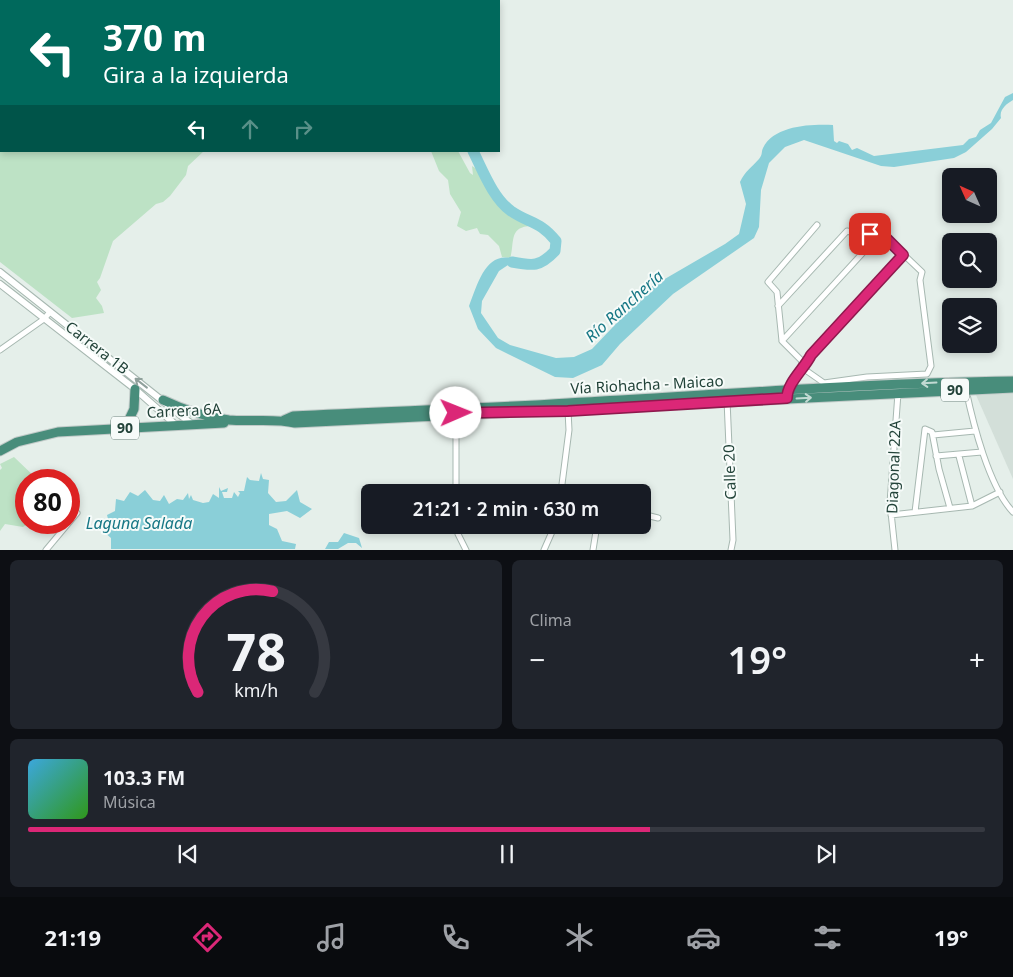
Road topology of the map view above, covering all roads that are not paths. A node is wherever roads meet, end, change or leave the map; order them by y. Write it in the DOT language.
graph roads {
  1 [pos="817,225"];
  2 [pos="881,233"];
  3 [pos="903,255"];
  4 [pos="0,272"];
  5 [pos="0,284"];
  6 [pos="778,306"];
  7 [pos="50,312"];
  8 [pos="44,319"];
  9 [pos="782,341"];
  10 [pos="0,350"];
  11 [pos="804,369"];
  12 [pos="1013,381"];
  13 [pos="966,386"];
  14 [pos="1013,388"];
  15 [pos="135,389"];
  16 [pos="898,389"];
  17 [pos="787,394"];
  18 [pos="727,398"];
  19 [pos="689,399"];
  20 [pos="163,400"];
  21 [pos="456,410"];
  22 [pos="568,411"];
  23 [pos="253,421"];
  24 [pos="193,425"];
  25 [pos="177,426"];
  26 [pos="125,428"];
  27 [pos="975,431"];
  28 [pos="933,435"];
  29 [pos="0,451"];
  30 [pos="982,452"];
  31 [pos="936,456"];
  32 [pos="959,456"];
  33 [pos="456,484"];
  34 [pos="563,484"];
  35 [pos="1000,492"];
  36 [pos="972,506"];
  37 [pos="950,508"];
  38 [pos="915,512"];
  39 [pos="1013,512"];
  40 [pos="891,515"];
  41 [pos="651,516"];
  42 [pos="658,518"];
  43 [pos="59,534"];
  44 [pos="458,534"];
  45 [pos="551,534"];
  46 [pos="596,534"];
  47 [pos="46,550"];
  48 [pos="466,550"];
  49 [pos="544,550"];
  50 [pos="593,550"];
  51 [pos="731,550"];
  52 [pos="895,550"];
  1 -- 6 [label="street"];
  2 -- 3 [label="street"];
  2 -- 6 [label="street"];
  2 -- 9 [label="street"];
  3 -- 11 [label="street"];
  3 -- 11 [label="street"];
  4 -- 7 [label="street, Carrera 1B"];
  5 -- 8 [label="street, Carrera 1B"];
  6 -- 9 [label="street"];
  7 -- 8 [label="street"];
  20 -- 7 [label="street, Carrera 1B, one-way"];
  8 -- 10 [label="street"];
  8 -- 15 [label="street, Carrera 1B"];
  9 -- 11 [label="street"];
  11 -- 17 [label="street"];
  12 -- 13 [label="highway, Vía Riohacha - Maicao / 90"];
  13 -- 14 [label="highway, Vía Riohacha - Maicao / 90"];
  13 -- 16 [label="highway, Vía Riohacha - Maicao / 90"];
  13 -- 27 [label="street"];
  15 -- 25 [label="street, Carrera 1B"];
  15 -- 26 [label="highway"];
  16 -- 17 [label="highway, Vía Riohacha - Maicao / 90"];
  16 -- 40 [label="street, Diagonal 22A"];
  17 -- 18 [label="highway, Vía Riohacha - Maicao / 90"];
  18 -- 19 [label="highway, Vía Riohacha - Maicao / 90"];
  18 -- 51 [label="street, Calle 20"];
  19 -- 21 [label="highway, Vía Riohacha - Maicao / 90"];
  19 -- 22 [label="highway, Vía Riohacha - Maicao / 90"];
  20 -- 23 [label="highway"];
  20 -- 24 [label="street, Carrera 1B"];
  21 -- 22 [label="highway, Vía Riohacha - Maicao / 90"];
  21 -- 23 [label="highway, Vía Riohacha - Maicao / 90"];
  21 -- 33 [label="street"];
  22 -- 34 [label="street"];
  23 -- 24 [label="highway, Carrera 6A / 90"];
  24 -- 25 [label="highway, Carrera 6A / 90"];
  25 -- 26 [label="highway, Carrera 6A / 90"];
  26 -- 29 [label="highway, Carrera 6A / 90"];
  27 -- 28 [label="street"];
  27 -- 30 [label="street"];
  28 -- 31 [label="street"];
  28 -- 38 [label="street"];
  30 -- 32 [label="street"];
  30 -- 35 [label="street"];
  31 -- 32 [label="street"];
  31 -- 37 [label="street"];
  32 -- 36 [label="street"];
  35 -- 36 [label="street"];
  35 -- 39 [label="street"];
  36 -- 37 [label="street"];
  37 -- 38 [label="street"];
  38 -- 40 [label="street"];
  40 -- 52 [label="street, Diagonal 22A"];
  41 -- 42 [label="street"];
  43 -- 47 [label="street"];
  44 -- 48 [label="street"];
  45 -- 49 [label="street"];
  46 -- 50 [label="street"];
}
